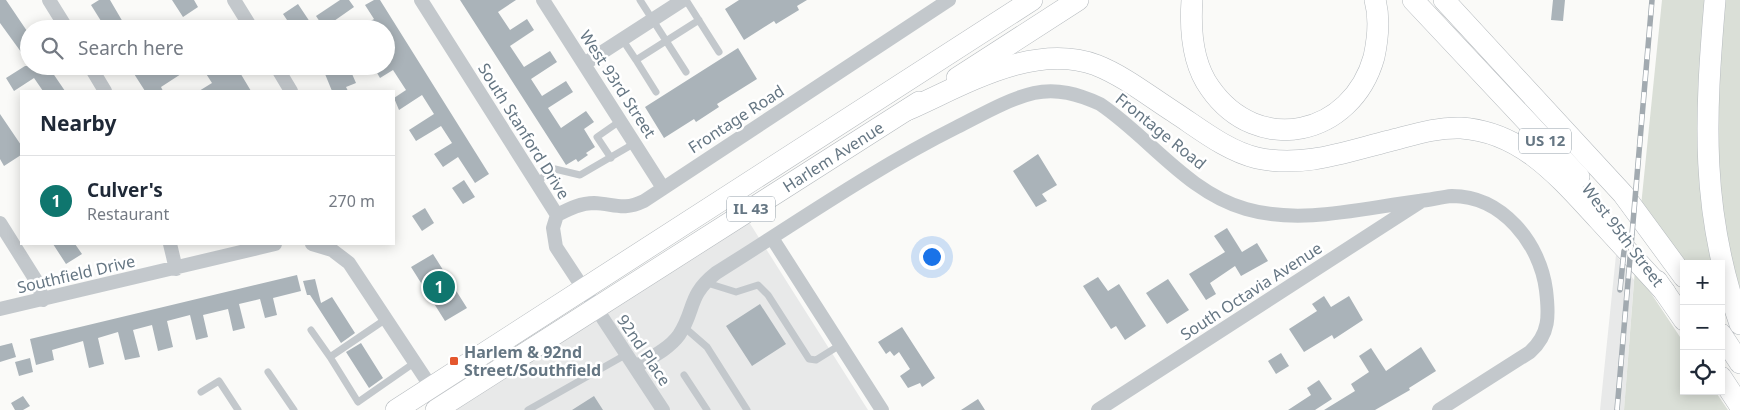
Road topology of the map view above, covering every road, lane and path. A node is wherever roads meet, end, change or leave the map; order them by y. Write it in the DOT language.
graph roads {
  1 [pos="49,0"];
  2 [pos="234,0"];
  3 [pos="421,0"];
  4 [pos="543,0"];
  5 [pos="640,0"];
  6 [pos="685,0"];
  7 [pos="950,0"];
  8 [pos="1032,0"];
  9 [pos="1078,0"];
  10 [pos="1192,0"];
  11 [pos="1375,0"];
  12 [pos="1413,0"];
  13 [pos="1444,0"];
  14 [pos="1715,0"];
  15 [pos="61,20"];
  16 [pos="246,20"];
  17 [pos="652,20"];
  18 [pos="699,20"];
  19 [pos="622,39"];
  20 [pos="665,41"];
  21 [pos="719,52"];
  22 [pos="636,60"];
  23 [pos="584,64"];
  24 [pos="686,72"];
  25 [pos="96,75"];
  26 [pos="282,75"];
  27 [pos="105,90"];
  28 [pos="291,90"];
  29 [pos="656,92"];
  30 [pos="907,110"];
  31 [pos="620,120"];
  32 [pos="634,143"];
  33 [pos="611,158"];
  34 [pos="536,182"];
  35 [pos="663,188"];
  36 [pos="1423,201"];
  37 [pos="556,215"];
  38 [pos="0,223"];
  39 [pos="772,238"];
  40 [pos="170,245"];
  41 [pos="271,245"];
  42 [pos="316,245"];
  43 [pos="176,269"];
  44 [pos="1680,271"];
  45 [pos="704,282"];
  46 [pos="582,290"];
  47 [pos="1665,292"];
  48 [pos="43,300"];
  49 [pos="0,309"];
  50 [pos="596,309"];
  51 [pos="1680,314"];
  52 [pos="386,318"];
  53 [pos="1740,324"];
  54 [pos="684,327"];
  55 [pos="311,330"];
  56 [pos="1725,340"];
  57 [pos="840,345"];
  58 [pos="627,354"];
  59 [pos="330,357"];
  60 [pos="414,363"];
  61 [pos="1740,363"];
  62 [pos="635,367"];
  63 [pos="268,372"];
  64 [pos="684,375"];
  65 [pos="1725,383"];
  66 [pos="431,387"];
  67 [pos="201,392"];
  68 [pos="1740,406"];
  69 [pos="441,409"];
  70 [pos="238,410"];
  71 [pos="294,410"];
  72 [pos="396,410"];
  73 [pos="528,410"];
  74 [pos="663,410"];
  75 [pos="707,410"];
  76 [pos="747,410"];
  77 [pos="882,410"];
  78 [pos="1098,410"];
  79 [pos="1439,410"];
  1 -- 15 [label="street"];
  2 -- 16 [label="street"];
  3 -- 34 [label="street, South Stanford Drive"];
  4 -- 23 [label="street, West 93rd Street"];
  5 -- 17 [label="lane"];
  6 -- 17 [label="street"];
  6 -- 18 [label="lane"];
  7 -- 35 [label="street, Frontage Road"];
  8 -- 46 [label="main road, Harlem Avenue / IL 43"];
  9 -- 30 [label="main road, Harlem Avenue / IL 43"];
  10 -- 11 [label="main road"];
  12 -- 47 [label="main road, West 95th Street / US 12"];
  13 -- 44 [label="main road, West 95th Street / US 12"];
  14 -- 53 [label="main road"];
  17 -- 19 [label="street"];
  17 -- 20 [label="lane"];
  18 -- 20 [label="lane"];
  18 -- 21 [label="lane"];
  19 -- 22 [label="lane"];
  19 -- 23 [label="street"];
  20 -- 22 [label="lane"];
  20 -- 24 [label="lane"];
  22 -- 29 [label="lane"];
  23 -- 31 [label="street, West 93rd Street"];
  25 -- 27 [label="street"];
  26 -- 28 [label="street"];
  30 -- 47 [label="main road"];
  30 -- 50 [label="main road, Harlem Avenue / IL 43"];
  31 -- 32 [label="street, West 93rd Street"];
  31 -- 33 [label="lane"];
  32 -- 33 [label="lane"];
  32 -- 35 [label="street, West 93rd Street"];
  33 -- 34 [label="lane"];
  34 -- 37 [label="street, South Stanford Drive"];
  35 -- 37 [label="street, Frontage Road"];
  36 -- 39 [label="street, Frontage Road"];
  36 -- 78 [label="street, South Octavia Avenue"];
  36 -- 79 [label="street, Frontage Road"];
  37 -- 46 [label="street, South Stanford Drive"];
  38 -- 48 [label="street"];
  39 -- 45 [label="street, Frontage Road"];
  39 -- 57 [label="street"];
  40 -- 43 [label="street"];
  41 -- 43 [label="street, Southfield Drive"];
  42 -- 52 [label="street"];
  43 -- 48 [label="street, Southfield Drive"];
  45 -- 54 [label="street, Frontage Road"];
  45 -- 57 [label="lane"];
  46 -- 50 [label="street, South Stanford Drive"];
  46 -- 66 [label="main road, Harlem Avenue / IL 43"];
  47 -- 51 [label="main road, West 95th Street / US 12"];
  48 -- 49 [label="street, Southfield Drive"];
  50 -- 58 [label="street, 92nd Place"];
  50 -- 69 [label="main road, Harlem Avenue / IL 43"];
  52 -- 59 [label="lane"];
  52 -- 60 [label="street"];
  54 -- 62 [label="street, Frontage Road"];
  54 -- 76 [label="lane"];
  55 -- 59 [label="lane"];
  56 -- 61 [label="main road"];
  57 -- 77 [label="street"];
  58 -- 62 [label="street, 92nd Place"];
  58 -- 73 [label="lane"];
  59 -- 60 [label="lane"];
  60 -- 66 [label="street"];
  62 -- 74 [label="street, 92nd Place"];
  63 -- 71 [label="lane"];
  64 -- 75 [label="lane"];
  65 -- 68 [label="main road"];
  66 -- 72 [label="main road, Harlem Avenue / IL 43"];
  67 -- 70 [label="lane"];
}
